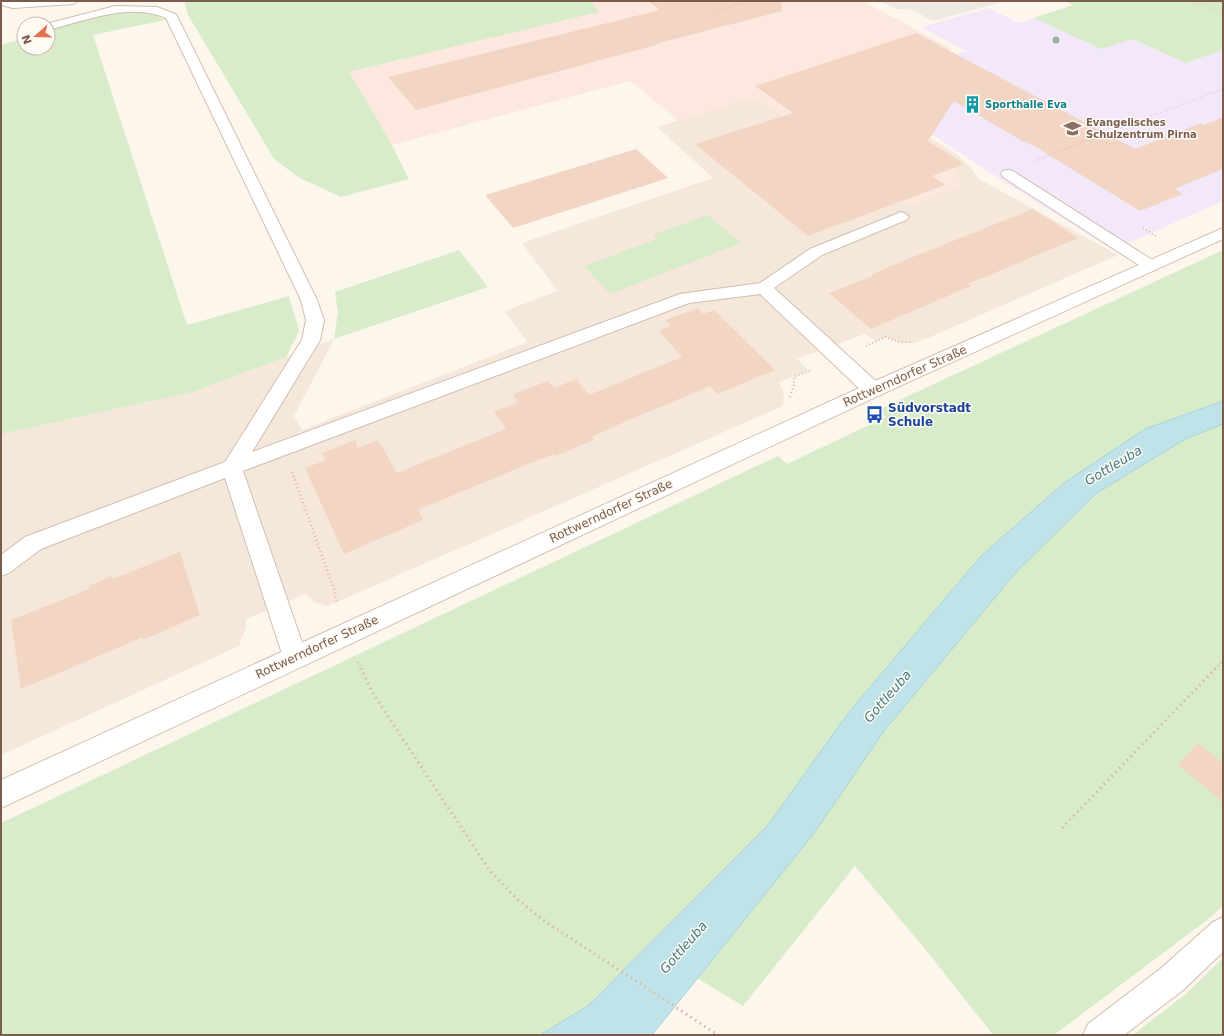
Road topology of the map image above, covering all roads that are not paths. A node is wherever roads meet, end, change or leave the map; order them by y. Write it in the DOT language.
graph roads {
  1 [pos="73,1"];
  2 [pos="1,2"];
  3 [pos="95,4"];
  4 [pos="115,9"];
  5 [pos="56,25"];
  6 [pos="1008,174"];
  7 [pos="901,217"];
  8 [pos="1223,233"];
  9 [pos="1151,266"];
  10 [pos="764,288"];
  11 [pos="873,390"];
  12 [pos="232,467"];
  13 [pos="1,567"];
  14 [pos="295,657"];
  15 [pos="1,794"];
  16 [pos="1223,932"];
  17 [pos="1100,1035"];
  1 -- 2 [label="lane"];
  3 -- 4 [label="lane"];
  4 -- 5 [label="lane"];
  4 -- 12 [label="lane"];
  6 -- 9 [label="lane"];
  7 -- 10 [label="lane"];
  8 -- 9 [label="main road, Rottwerndorfer Straße"];
  9 -- 11 [label="main road, Rottwerndorfer Straße"];
  10 -- 11 [label="lane"];
  10 -- 12 [label="lane"];
  11 -- 14 [label="main road, Rottwerndorfer Straße"];
  12 -- 13 [label="lane"];
  12 -- 14 [label="lane"];
  14 -- 15 [label="main road, Rottwerndorfer Straße"];
  16 -- 17 [label="lane"];
}
